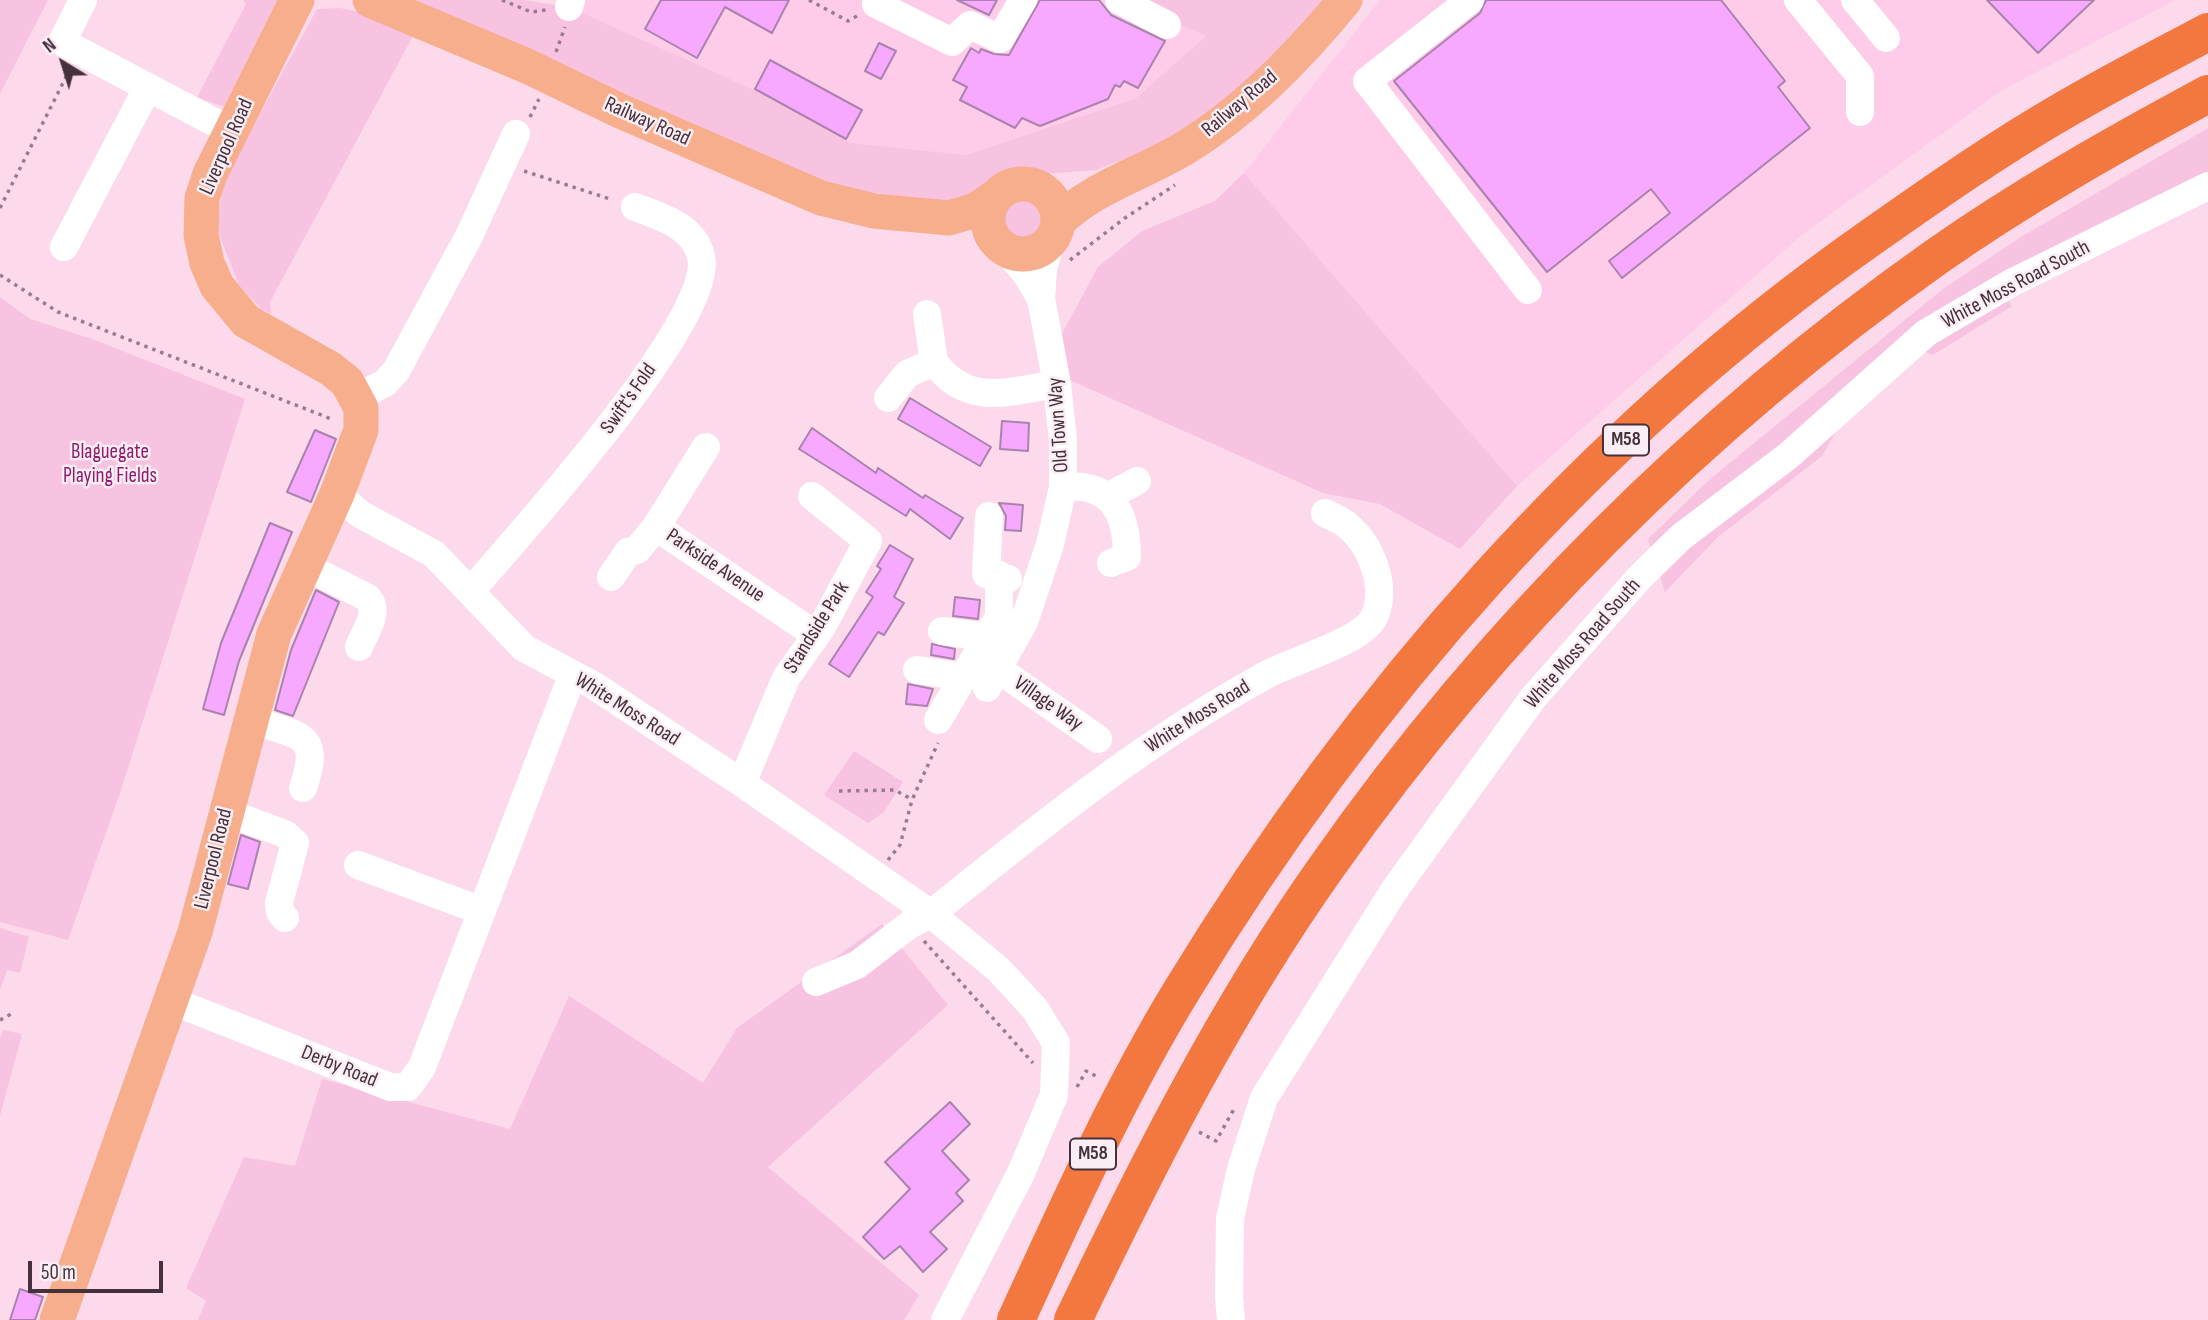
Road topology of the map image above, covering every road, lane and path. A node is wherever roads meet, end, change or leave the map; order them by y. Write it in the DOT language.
graph roads {
  1 [pos="83,0"];
  2 [pos="297,0"];
  3 [pos="370,0"];
  4 [pos="502,0"];
  5 [pos="809,0"];
  6 [pos="1023,0"];
  7 [pos="1119,0"];
  8 [pos="1345,0"];
  9 [pos="1471,0"];
  10 [pos="1798,0"];
  11 [pos="1855,0"];
  12 [pos="877,2"];
  13 [pos="570,4"];
  14 [pos="1167,25"];
  15 [pos="2208,32"];
  16 [pos="1886,38"];
  17 [pos="80,50"];
  18 [pos="148,87"];
  19 [pos="2208,94"];
  20 [pos="1860,112"];
  21 [pos="231,131"];
  22 [pos="516,134"];
  23 [pos="503,164"];
  24 [pos="1117,182"];
  25 [pos="2208,186"];
  26 [pos="1039,187"];
  27 [pos="996,196"];
  28 [pos="635,207"];
  29 [pos="0,208"];
  30 [pos="932,218"];
  31 [pos="1055,231"];
  32 [pos="1001,246"];
  33 [pos="64,247"];
  34 [pos="0,275"];
  35 [pos="1528,290"];
  36 [pos="1041,299"];
  37 [pos="928,314"];
  38 [pos="933,362"];
  39 [pos="1057,384"];
  40 [pos="888,398"];
  41 [pos="359,414"];
  42 [pos="706,447"];
  43 [pos="1137,481"];
  44 [pos="1063,487"];
  45 [pos="337,494"];
  46 [pos="812,496"];
  47 [pos="1109,496"];
  48 [pos="1319,511"];
  49 [pos="989,516"];
  50 [pos="656,527"];
  51 [pos="1126,561"];
  52 [pos="305,566"];
  53 [pos="993,574"];
  54 [pos="611,577"];
  55 [pos="471,591"];
  56 [pos="1036,591"];
  57 [pos="942,631"];
  58 [pos="816,635"];
  59 [pos="987,637"];
  60 [pos="359,647"];
  61 [pos="917,670"];
  62 [pos="572,676"];
  63 [pos="983,678"];
  64 [pos="250,719"];
  65 [pos="939,730"];
  66 [pos="1098,739"];
  67 [pos="741,783"];
  68 [pos="303,788"];
  69 [pos="839,791"];
  70 [pos="912,800"];
  71 [pos="226,812"];
  72 [pos="368,862"];
  73 [pos="870,874"];
  74 [pos="482,911"];
  75 [pos="285,918"];
  76 [pos="920,919"];
  77 [pos="816,982"];
  78 [pos="172,1001"];
  79 [pos="13,1013"];
  80 [pos="0,1020"];
  81 [pos="1054,1086"];
  82 [pos="57,1320"];
  83 [pos="945,1320"];
  84 [pos="1016,1320"];
  85 [pos="1073,1320"];
  86 [pos="1231,1320"];
  1 -- 17 [label="street"];
  2 -- 21 [label="main road, Liverpool Road"];
  3 -- 30 [label="main road, Railway Road"];
  4 -- 13 [label="path"];
  5 -- 12 [label="path"];
  6 -- 12 [label="street"];
  7 -- 14 [label="street"];
  8 -- 24 [label="main road, Railway Road"];
  9 -- 35 [label="street"];
  10 -- 20 [label="street"];
  11 -- 16 [label="street"];
  15 -- 84 [label="highway, M58"];
  17 -- 18 [label="street"];
  17 -- 29 [label="path"];
  18 -- 21 [label="street"];
  18 -- 33 [label="street"];
  19 -- 85 [label="highway, M58"];
  21 -- 41 [label="main road, Liverpool Road"];
  22 -- 23 [label="street"];
  23 -- 28 [label="path"];
  23 -- 41 [label="street"];
  24 -- 26 [label="main road, Railway Road"];
  24 -- 31 [label="main road, Railway Road"];
  25 -- 86 [label="street, White Moss Road South"];
  26 -- 27 [label="main road"];
  26 -- 31 [label="main road"];
  27 -- 30 [label="main road, Railway Road"];
  27 -- 32 [label="main road"];
  28 -- 55 [label="street, Swift's Fold"];
  30 -- 32 [label="main road, Railway Road"];
  31 -- 32 [label="main road"];
  31 -- 36 [label="street, Old Town Way"];
  32 -- 36 [label="street, Old Town Way"];
  34 -- 41 [label="path"];
  36 -- 39 [label="street, Old Town Way"];
  37 -- 38 [label="street"];
  38 -- 39 [label="street"];
  38 -- 40 [label="street"];
  39 -- 44 [label="street, Old Town Way"];
  41 -- 45 [label="main road, Liverpool Road"];
  42 -- 50 [label="street, Parkside Avenue"];
  43 -- 47 [label="street"];
  44 -- 47 [label="street"];
  44 -- 56 [label="street, Old Town Way"];
  45 -- 52 [label="main road, Liverpool Road"];
  45 -- 55 [label="street, White Moss Road"];
  46 -- 58 [label="street, Standside Park"];
  47 -- 51 [label="street"];
  48 -- 76 [label="street, White Moss Road"];
  49 -- 53 [label="street"];
  50 -- 54 [label="street"];
  50 -- 58 [label="street, Parkside Avenue"];
  52 -- 60 [label="street"];
  52 -- 64 [label="main road, Liverpool Road"];
  53 -- 56 [label="street"];
  53 -- 59 [label="street"];
  55 -- 62 [label="street, White Moss Road"];
  56 -- 63 [label="street, Old Town Way"];
  57 -- 59 [label="street"];
  58 -- 67 [label="street, Standside Park"];
  59 -- 63 [label="street"];
  61 -- 63 [label="street"];
  62 -- 67 [label="street, White Moss Road"];
  62 -- 74 [label="street, Derby Road"];
  63 -- 65 [label="street"];
  63 -- 66 [label="street, Village Way"];
  64 -- 68 [label="street"];
  64 -- 71 [label="main road, Liverpool Road"];
  65 -- 70 [label="path"];
  67 -- 73 [label="street, White Moss Road"];
  69 -- 70 [label="path"];
  70 -- 73 [label="path"];
  71 -- 75 [label="street"];
  71 -- 78 [label="main road, Liverpool Road"];
  72 -- 74 [label="street"];
  73 -- 76 [label="street, White Moss Road"];
  74 -- 78 [label="street, Derby Road"];
  76 -- 77 [label="street"];
  76 -- 81 [label="path"];
  76 -- 81 [label="street, White Moss Road"];
  78 -- 82 [label="main road, Liverpool Road"];
  79 -- 80 [label="path"];
  81 -- 83 [label="street, White Moss Road"];
}
